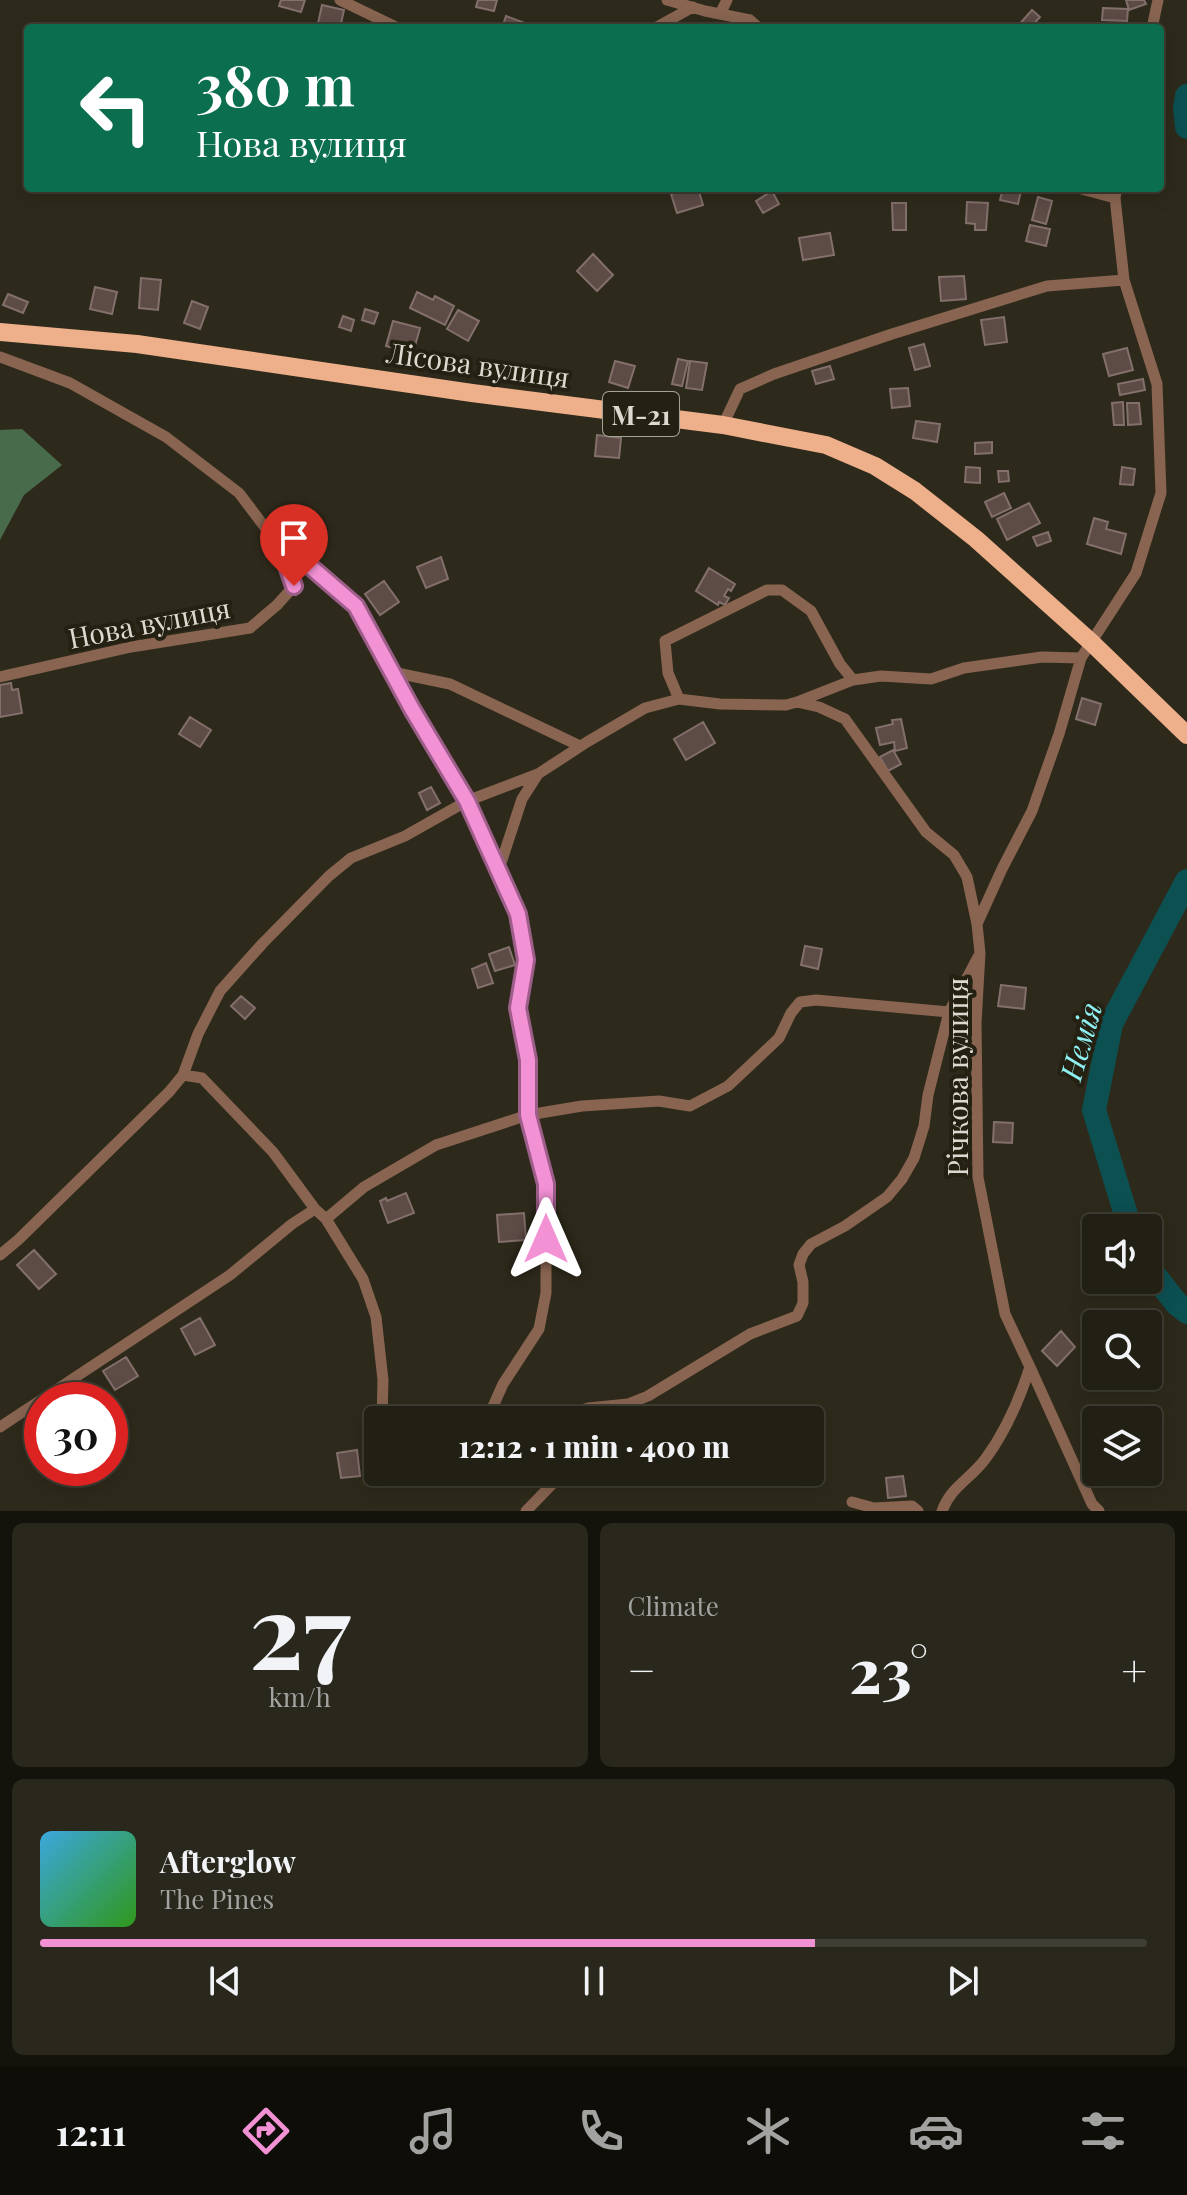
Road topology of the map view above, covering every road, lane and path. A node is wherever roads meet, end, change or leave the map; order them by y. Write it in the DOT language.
graph roads {
  1 [pos="340,0"];
  2 [pos="667,0"];
  3 [pos="727,0"];
  4 [pos="1158,0"];
  5 [pos="693,7"];
  6 [pos="720,14"];
  7 [pos="390,24"];
  8 [pos="662,24"];
  9 [pos="754,24"];
  10 [pos="1153,24"];
  11 [pos="1116,193"];
  12 [pos="1124,280"];
  13 [pos="0,332"];
  14 [pos="0,357"];
  15 [pos="723,425"];
  16 [pos="283,543"];
  17 [pos="1087,650"];
  18 [pos="392,672"];
  19 [pos="0,677"];
  20 [pos="853,680"];
  21 [pos="679,699"];
  22 [pos="797,702"];
  23 [pos="1184,732"];
  24 [pos="580,746"];
  25 [pos="538,774"];
  26 [pos="467,801"];
  27 [pos="499,869"];
  28 [pos="977,924"];
  29 [pos="980,953"];
  30 [pos="949,1012"];
  31 [pos="183,1075"];
  32 [pos="528,1115"];
  33 [pos="315,1209"];
  34 [pos="326,1219"];
  35 [pos="0,1255"];
  36 [pos="1030,1367"];
  37 [pos="496,1402"];
  38 [pos="382,1406"];
  39 [pos="494,1406"];
  40 [pos="496,1406"];
  41 [pos="608,1406"];
  42 [pos="0,1427"];
  43 [pos="550,1486"];
  44 [pos="852,1502"];
  45 [pos="526,1511"];
  46 [pos="918,1511"];
  47 [pos="942,1511"];
  48 [pos="1099,1511"];
  1 -- 7 [label="street"];
  2 -- 5 [label="street"];
  3 -- 6 [label="street"];
  4 -- 10 [label="street"];
  5 -- 6 [label="street"];
  5 -- 8 [label="street"];
  6 -- 9 [label="street"];
  11 -- 12 [label="street"];
  12 -- 15 [label="street"];
  12 -- 17 [label="street"];
  13 -- 15 [label="highway, Лісова вулиця / М-21"];
  14 -- 16 [label="street"];
  15 -- 17 [label="highway, Лісова вулиця / М-21"];
  16 -- 18 [label="street"];
  16 -- 19 [label="street, Нова вулиця"];
  17 -- 20 [label="street"];
  17 -- 23 [label="highway, Лісова вулиця / М-21"];
  17 -- 28 [label="street"];
  18 -- 24 [label="street"];
  18 -- 26 [label="street"];
  20 -- 21 [label="street"];
  20 -- 22 [label="street"];
  21 -- 22 [label="street"];
  21 -- 24 [label="street"];
  22 -- 28 [label="street, Річкова вулиця"];
  24 -- 25 [label="street"];
  25 -- 26 [label="street"];
  25 -- 27 [label="street"];
  26 -- 27 [label="street"];
  26 -- 31 [label="street"];
  27 -- 32 [label="street"];
  28 -- 29 [label="street, Річкова вулиця"];
  29 -- 30 [label="street"];
  29 -- 36 [label="street, Річкова вулиця"];
  30 -- 32 [label="street"];
  30 -- 41 [label="street"];
  31 -- 33 [label="street"];
  31 -- 35 [label="street"];
  32 -- 34 [label="street"];
  32 -- 37 [label="street"];
  33 -- 34 [label="street"];
  33 -- 42 [label="street"];
  34 -- 38 [label="street"];
  36 -- 47 [label="street"];
  36 -- 48 [label="street, Річкова вулиця"];
  37 -- 39 [label="street"];
  37 -- 40 [label="street"];
  43 -- 45 [label="street"];
  44 -- 46 [label="street"];
}
